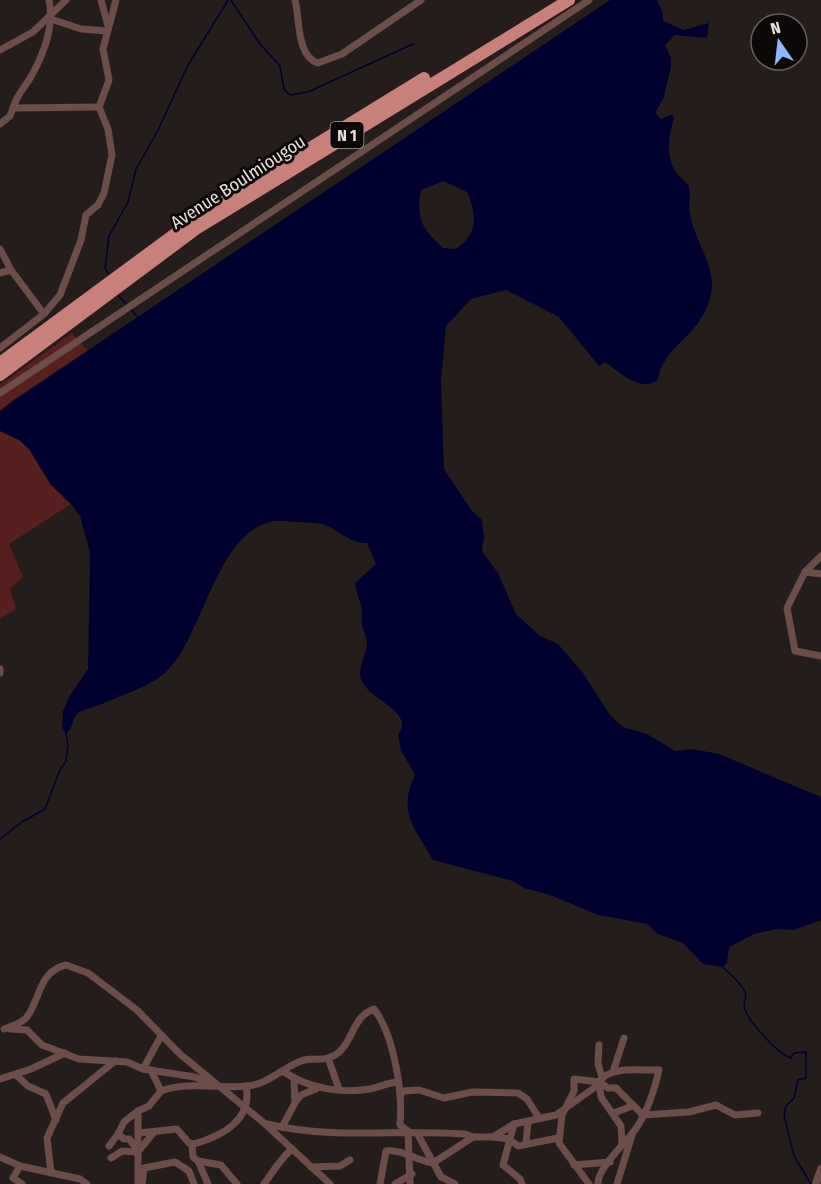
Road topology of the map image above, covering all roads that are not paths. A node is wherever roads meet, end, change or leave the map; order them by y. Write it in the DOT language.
graph roads {
  1 [pos="49,0"];
  2 [pos="66,0"];
  3 [pos="101,0"];
  4 [pos="116,0"];
  5 [pos="295,0"];
  6 [pos="421,0"];
  7 [pos="554,0"];
  8 [pos="569,0"];
  9 [pos="589,0"];
  10 [pos="51,16"];
  11 [pos="107,29"];
  12 [pos="0,50"];
  13 [pos="99,107"];
  14 [pos="13,108"];
  15 [pos="0,124"];
  16 [pos="0,249"];
  17 [pos="10,270"];
  18 [pos="0,273"];
  19 [pos="128,273"];
  20 [pos="90,301"];
  21 [pos="44,314"];
  22 [pos="0,348"];
  23 [pos="0,363"];
  24 [pos="0,375"];
  25 [pos="0,393"];
  26 [pos="821,556"];
  27 [pos="805,572"];
  28 [pos="821,574"];
  29 [pos="821,657"];
  30 [pos="2,1029"];
  31 [pos="160,1036"];
  32 [pos="624,1038"];
  33 [pos="599,1045"];
  34 [pos="65,1053"];
  35 [pos="328,1058"];
  36 [pos="115,1061"];
  37 [pos="147,1070"];
  38 [pos="284,1072"];
  39 [pos="613,1072"];
  40 [pos="16,1075"];
  41 [pos="294,1078"];
  42 [pos="0,1079"];
  43 [pos="600,1081"];
  44 [pos="397,1082"];
  45 [pos="246,1086"];
  46 [pos="222,1087"];
  47 [pos="316,1089"];
  48 [pos="339,1089"];
  49 [pos="160,1091"];
  50 [pos="573,1093"];
  51 [pos="400,1096"];
  52 [pos="584,1096"];
  53 [pos="295,1103"];
  54 [pos="632,1106"];
  55 [pos="566,1108"];
  56 [pos="245,1110"];
  57 [pos="138,1111"];
  58 [pos="614,1113"];
  59 [pos="758,1113"];
  60 [pos="643,1115"];
  61 [pos="542,1118"];
  62 [pos="56,1120"];
  63 [pos="528,1122"];
  64 [pos="264,1123"];
  65 [pos="514,1124"];
  66 [pos="282,1127"];
  67 [pos="559,1129"];
  68 [pos="155,1131"];
  69 [pos="408,1131"];
  70 [pos="417,1133"];
  71 [pos="633,1133"];
  72 [pos="118,1134"];
  73 [pos="139,1134"];
  74 [pos="473,1137"];
  75 [pos="493,1137"];
  76 [pos="558,1138"];
  77 [pos="509,1139"];
  78 [pos="526,1143"];
  79 [pos="192,1144"];
  80 [pos="622,1145"];
  81 [pos="109,1146"];
  82 [pos="518,1146"];
  83 [pos="292,1149"];
  84 [pos="138,1152"];
  85 [pos="506,1152"];
  86 [pos="407,1155"];
  87 [pos="0,1157"];
  88 [pos="111,1158"];
  89 [pos="350,1160"];
  90 [pos="198,1161"];
  91 [pos="610,1162"];
  92 [pos="433,1163"];
  93 [pos="574,1165"];
  94 [pos="20,1166"];
  95 [pos="311,1167"];
  96 [pos="51,1173"];
  97 [pos="412,1174"];
  98 [pos="22,1184"];
  99 [pos="87,1184"];
  100 [pos="140,1184"];
  101 [pos="194,1184"];
  102 [pos="208,1184"];
  103 [pos="237,1184"];
  104 [pos="264,1184"];
  105 [pos="330,1184"];
  106 [pos="380,1184"];
  107 [pos="395,1184"];
  108 [pos="410,1184"];
  109 [pos="455,1184"];
  110 [pos="522,1184"];
  111 [pos="589,1184"];
  112 [pos="598,1184"];
  113 [pos="617,1184"];
  1 -- 10 [label="street"];
  2 -- 10 [label="street"];
  3 -- 11 [label="street"];
  4 -- 11 [label="street"];
  5 -- 6 [label="street"];
  7 -- 19 [label="highway, Avenue Boulmiougou / N 1"];
  8 -- 19 [label="highway, Avenue Boulmiougou / N 1"];
  9 -- 25 [label="street"];
  10 -- 11 [label="street"];
  10 -- 12 [label="street"];
  10 -- 14 [label="street"];
  11 -- 13 [label="street"];
  13 -- 14 [label="street"];
  13 -- 21 [label="street"];
  14 -- 15 [label="street"];
  16 -- 17 [label="street"];
  17 -- 18 [label="street"];
  17 -- 21 [label="street"];
  19 -- 20 [label="highway, Avenue Boulmiougou / N 1"];
  20 -- 23 [label="highway, Avenue Boulmiougou / N 1"];
  20 -- 24 [label="highway, Avenue Boulmiougou / N 1"];
  21 -- 22 [label="street"];
  26 -- 27 [label="street"];
  27 -- 28 [label="street"];
  27 -- 29 [label="street"];
  30 -- 31 [label="street"];
  30 -- 34 [label="street"];
  31 -- 37 [label="street"];
  31 -- 46 [label="street"];
  32 -- 39 [label="street"];
  33 -- 43 [label="street"];
  34 -- 36 [label="street"];
  34 -- 40 [label="street"];
  35 -- 38 [label="street"];
  35 -- 44 [label="street"];
  35 -- 48 [label="street"];
  36 -- 37 [label="street"];
  36 -- 62 [label="street"];
  37 -- 46 [label="street"];
  37 -- 49 [label="street"];
  38 -- 41 [label="street"];
  38 -- 45 [label="street"];
  39 -- 43 [label="street"];
  39 -- 60 [label="street"];
  40 -- 42 [label="street"];
  40 -- 62 [label="street"];
  41 -- 48 [label="street"];
  41 -- 53 [label="street"];
  43 -- 50 [label="street"];
  43 -- 52 [label="street"];
  43 -- 54 [label="street"];
  43 -- 58 [label="street"];
  44 -- 48 [label="street"];
  44 -- 51 [label="street"];
  45 -- 46 [label="street"];
  45 -- 56 [label="street"];
  46 -- 49 [label="street"];
  46 -- 56 [label="street"];
  47 -- 53 [label="street"];
  49 -- 57 [label="street"];
  50 -- 52 [label="street"];
  50 -- 55 [label="street"];
  51 -- 61 [label="street"];
  51 -- 69 [label="street"];
  52 -- 55 [label="street"];
  53 -- 66 [label="street"];
  54 -- 58 [label="street"];
  54 -- 60 [label="street"];
  55 -- 61 [label="street"];
  55 -- 67 [label="street"];
  56 -- 64 [label="street"];
  56 -- 79 [label="street"];
  57 -- 72 [label="street"];
  57 -- 73 [label="street"];
  58 -- 80 [label="street"];
  59 -- 60 [label="street"];
  60 -- 71 [label="street"];
  61 -- 63 [label="street"];
  61 -- 67 [label="street"];
  62 -- 96 [label="street"];
  63 -- 65 [label="street"];
  63 -- 78 [label="street"];
  64 -- 66 [label="street"];
  64 -- 83 [label="street"];
  65 -- 75 [label="street"];
  65 -- 77 [label="street"];
  66 -- 69 [label="street"];
  67 -- 76 [label="street"];
  68 -- 73 [label="street"];
  68 -- 79 [label="street"];
  68 -- 84 [label="street"];
  69 -- 70 [label="street"];
  69 -- 86 [label="street"];
  70 -- 74 [label="street"];
  70 -- 92 [label="street"];
  71 -- 80 [label="street"];
  71 -- 113 [label="street"];
  72 -- 81 [label="street"];
  72 -- 84 [label="street"];
  73 -- 84 [label="street"];
  74 -- 75 [label="street"];
  74 -- 92 [label="street"];
  75 -- 77 [label="street"];
  76 -- 78 [label="street"];
  76 -- 93 [label="street"];
  77 -- 82 [label="street"];
  77 -- 85 [label="street"];
  78 -- 82 [label="street"];
  79 -- 90 [label="street"];
  80 -- 91 [label="street"];
  82 -- 85 [label="street"];
  83 -- 95 [label="street"];
  83 -- 104 [label="street"];
  84 -- 88 [label="street"];
  84 -- 100 [label="street"];
  85 -- 110 [label="street"];
  86 -- 92 [label="street"];
  86 -- 97 [label="street"];
  86 -- 106 [label="street"];
  87 -- 94 [label="street"];
  89 -- 95 [label="street"];
  90 -- 102 [label="street"];
  90 -- 103 [label="street"];
  91 -- 93 [label="street"];
  91 -- 112 [label="street"];
  92 -- 109 [label="street"];
  93 -- 111 [label="street"];
  94 -- 96 [label="street"];
  94 -- 98 [label="street"];
  95 -- 105 [label="street"];
  96 -- 99 [label="street"];
  97 -- 107 [label="street"];
  97 -- 108 [label="street"];
  100 -- 101 [label="street"];
}
